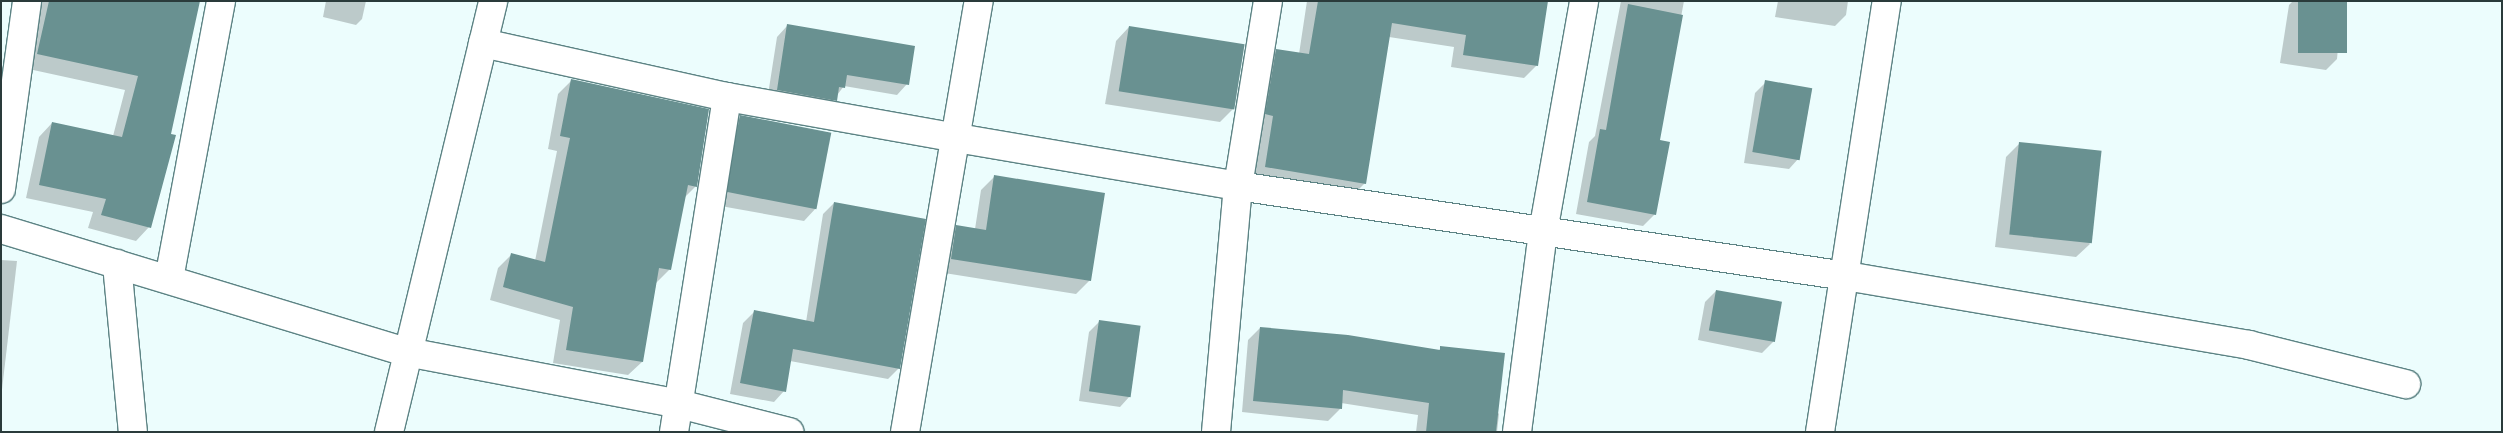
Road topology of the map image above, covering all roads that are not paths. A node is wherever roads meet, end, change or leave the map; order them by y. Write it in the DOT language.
graph roads {
  1 [pos="28,1"];
  2 [pos="221,1"];
  3 [pos="493,1"];
  4 [pos="979,1"];
  5 [pos="1268,1"];
  6 [pos="1584,1"];
  7 [pos="1887,1"];
  8 [pos="482,43"];
  9 [pos="727,97"];
  10 [pos="957,138"];
  11 [pos="1238,186"];
  12 [pos="1,189"];
  13 [pos="1,229"];
  14 [pos="1543,232"];
  15 [pos="117,264"];
  16 [pos="1846,276"];
  17 [pos="169,279"];
  18 [pos="407,352"];
  19 [pos="2406,384"];
  20 [pos="679,404"];
  21 [pos="133,432"];
  22 [pos="389,432"];
  23 [pos="674,432"];
  24 [pos="789,432"];
  25 [pos="905,432"];
  26 [pos="1216,432"];
  27 [pos="1516,432"];
  28 [pos="1820,432"];
  1 -- 12 [label="street"];
  2 -- 17 [label="street"];
  3 -- 8 [label="street"];
  4 -- 10 [label="street"];
  5 -- 11 [label="street"];
  6 -- 14 [label="street"];
  7 -- 16 [label="street"];
  8 -- 9 [label="street"];
  8 -- 18 [label="street"];
  9 -- 10 [label="street"];
  9 -- 20 [label="street"];
  10 -- 11 [label="street"];
  10 -- 25 [label="street"];
  11 -- 14 [label="street"];
  11 -- 26 [label="street"];
  13 -- 15 [label="street"];
  14 -- 16 [label="street"];
  14 -- 27 [label="street"];
  15 -- 17 [label="street"];
  15 -- 21 [label="street"];
  16 -- 19 [label="street"];
  16 -- 28 [label="street"];
  17 -- 18 [label="street"];
  18 -- 20 [label="street"];
  18 -- 22 [label="street"];
  20 -- 23 [label="street"];
  20 -- 24 [label="street"];
}
